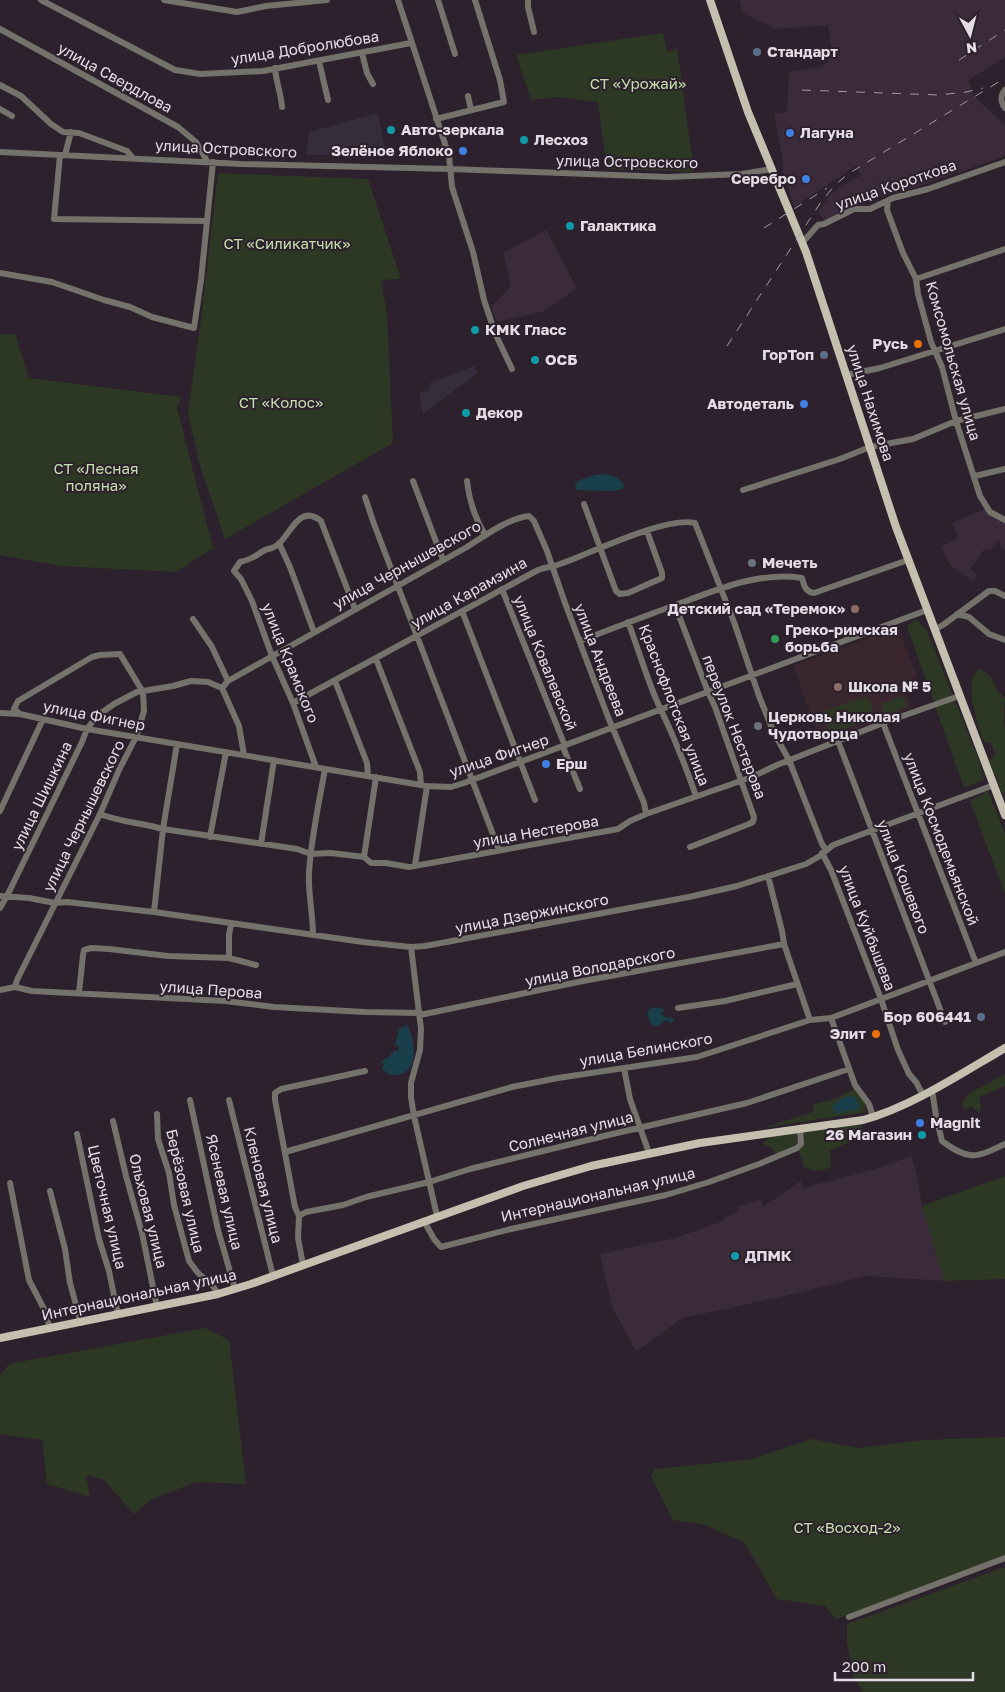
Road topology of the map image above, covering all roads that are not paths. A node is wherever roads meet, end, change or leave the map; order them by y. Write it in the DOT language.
graph roads {
  1 [pos="41,0"];
  2 [pos="164,0"];
  3 [pos="327,0"];
  4 [pos="398,0"];
  5 [pos="438,0"];
  6 [pos="475,0"];
  7 [pos="528,0"];
  8 [pos="710,0"];
  9 [pos="303,1"];
  10 [pos="0,29"];
  11 [pos="534,32"];
  12 [pos="411,43"];
  13 [pos="362,53"];
  14 [pos="454,54"];
  15 [pos="319,61"];
  16 [pos="276,68"];
  17 [pos="373,84"];
  18 [pos="0,85"];
  19 [pos="1003,93"];
  20 [pos="468,96"];
  21 [pos="328,100"];
  22 [pos="282,107"];
  23 [pos="1005,108"];
  24 [pos="0,109"];
  25 [pos="471,110"];
  26 [pos="12,116"];
  27 [pos="436,119"];
  28 [pos="71,132"];
  29 [pos="0,152"];
  30 [pos="62,155"];
  31 [pos="132,158"];
  32 [pos="210,161"];
  33 [pos="1005,162"];
  34 [pos="451,169"];
  35 [pos="772,169"];
  36 [pos="888,201"];
  37 [pos="206,221"];
  38 [pos="802,243"];
  39 [pos="1005,249"];
  40 [pos="0,273"];
  41 [pos="916,279"];
  42 [pos="1005,329"];
  43 [pos="935,351"];
  44 [pos="512,369"];
  45 [pos="846,375"];
  46 [pos="1005,409"];
  47 [pos="956,421"];
  48 [pos="870,447"];
  49 [pos="1005,470"];
  50 [pos="975,476"];
  51 [pos="413,481"];
  52 [pos="467,481"];
  53 [pos="743,490"];
  54 [pos="365,497"];
  55 [pos="584,504"];
  56 [pos="528,516"];
  57 [pos="1005,520"];
  58 [pos="695,524"];
  59 [pos="647,531"];
  60 [pos="485,535"];
  61 [pos="279,544"];
  62 [pos="600,549"];
  63 [pos="443,560"];
  64 [pos="908,560"];
  65 [pos="551,567"];
  66 [pos="398,586"];
  67 [pos="720,588"];
  68 [pos="502,589"];
  69 [pos="1005,596"];
  70 [pos="675,605"];
  71 [pos="356,609"];
  72 [pos="927,610"];
  73 [pos="462,611"];
  74 [pos="957,614"];
  75 [pos="194,619"];
  76 [pos="628,622"];
  77 [pos="934,630"];
  78 [pos="314,632"];
  79 [pos="417,636"];
  80 [pos="1005,640"];
  81 [pos="580,641"];
  82 [pos="272,656"];
  83 [pos="376,659"];
  84 [pos="753,674"];
  85 [pos="228,681"];
  86 [pos="335,681"];
  87 [pos="222,688"];
  88 [pos="144,692"];
  89 [pos="708,692"];
  90 [pos="959,696"];
  91 [pos="294,703"];
  92 [pos="661,710"];
  93 [pos="0,713"];
  94 [pos="20,714"];
  95 [pos="43,719"];
  96 [pos="883,723"];
  97 [pos="613,727"];
  98 [pos="87,729"];
  99 [pos="136,737"];
  100 [pos="838,741"];
  101 [pos="176,744"];
  102 [pos="564,747"];
  103 [pos="226,752"];
  104 [pos="244,755"];
  105 [pos="274,760"];
  106 [pos="789,760"];
  107 [pos="520,763"];
  108 [pos="316,767"];
  109 [pos="325,769"];
  110 [pos="372,777"];
  111 [pos="473,780"];
  112 [pos="741,780"];
  113 [pos="994,785"];
  114 [pos="424,786"];
  115 [pos="580,789"];
  116 [pos="696,796"];
  117 [pos="535,800"];
  118 [pos="0,811"];
  119 [pos="918,812"];
  120 [pos="100,814"];
  121 [pos="646,814"];
  122 [pos="1005,814"];
  123 [pos="163,829"];
  124 [pos="872,830"];
  125 [pos="210,837"];
  126 [pos="262,844"];
  127 [pos="690,847"];
  128 [pos="499,850"];
  129 [pos="824,852"];
  130 [pos="311,854"];
  131 [pos="364,857"];
  132 [pos="415,865"];
  133 [pos="768,876"];
  134 [pos="4,896"];
  135 [pos="55,903"];
  136 [pos="0,908"];
  137 [pos="154,912"];
  138 [pos="231,924"];
  139 [pos="313,935"];
  140 [pos="784,944"];
  141 [pos="411,947"];
  142 [pos="1005,952"];
  143 [pos="229,958"];
  144 [pos="976,963"];
  145 [pos="256,965"];
  146 [pos="930,980"];
  147 [pos="797,984"];
  148 [pos="15,987"];
  149 [pos="0,990"];
  150 [pos="79,994"];
  151 [pos="881,999"];
  152 [pos="678,1008"];
  153 [pos="420,1014"];
  154 [pos="831,1018"];
  155 [pos="810,1020"];
  156 [pos="945,1022"];
  157 [pos="1005,1048"];
  158 [pos="624,1068"];
  159 [pos="849,1069"];
  160 [pos="364,1071"];
  161 [pos="932,1090"];
  162 [pos="922,1095"];
  163 [pos="190,1100"];
  164 [pos="229,1100"];
  165 [pos="157,1114"];
  166 [pos="414,1116"];
  167 [pos="874,1117"];
  168 [pos="113,1121"];
  169 [pos="642,1128"];
  170 [pos="800,1128"];
  171 [pos="77,1134"];
  172 [pos="1005,1144"];
  173 [pos="285,1152"];
  174 [pos="650,1153"];
  175 [pos="429,1182"];
  176 [pos="10,1183"];
  177 [pos="50,1191"];
  178 [pos="299,1216"];
  179 [pos="437,1216"];
  180 [pos="424,1221"];
  181 [pos="304,1264"];
  182 [pos="273,1276"];
  183 [pos="235,1289"];
  184 [pos="218,1294"];
  185 [pos="157,1307"];
  186 [pos="118,1315"];
  187 [pos="80,1322"];
  188 [pos="50,1329"];
  189 [pos="0,1338"];
  190 [pos="1005,1558"];
  191 [pos="849,1617"];
  1 -- 16 [label="street, улица Добролюбова"];
  2 -- 9 [label="street"];
  3 -- 9 [label="street"];
  4 -- 12 [label="street"];
  5 -- 14 [label="street"];
  6 -- 25 [label="street"];
  7 -- 11 [label="street"];
  8 -- 35 [label="main road, улица Нахимова"];
  10 -- 32 [label="street, улица Свердлова"];
  12 -- 13 [label="street, улица Добролюбова"];
  12 -- 27 [label="street"];
  13 -- 15 [label="street, улица Добролюбова"];
  13 -- 17 [label="street"];
  15 -- 16 [label="street, улица Добролюбова"];
  15 -- 21 [label="street"];
  16 -- 22 [label="street"];
  18 -- 28 [label="street"];
  19 -- 23 [label="street"];
  20 -- 25 [label="street"];
  24 -- 26 [label="street"];
  25 -- 27 [label="street"];
  27 -- 34 [label="street"];
  28 -- 30 [label="street"];
  28 -- 31 [label="street"];
  29 -- 30 [label="street, улица Островского"];
  30 -- 31 [label="street, улица Островского"];
  30 -- 37 [label="street"];
  31 -- 32 [label="street, улица Островского"];
  32 -- 34 [label="street, улица Островского"];
  32 -- 37 [label="street"];
  33 -- 36 [label="street, улица Короткова"];
  34 -- 35 [label="street, улица Островского"];
  34 -- 44 [label="street"];
  35 -- 38 [label="main road, улица Нахимова"];
  36 -- 38 [label="street, улица Короткова"];
  36 -- 41 [label="street, Комсомольская улица"];
  37 -- 40 [label="street"];
  38 -- 45 [label="main road, улица Нахимова"];
  39 -- 41 [label="street"];
  41 -- 43 [label="street, Комсомольская улица"];
  42 -- 43 [label="street"];
  43 -- 45 [label="street"];
  43 -- 47 [label="street, Комсомольская улица"];
  45 -- 48 [label="main road, улица Нахимова"];
  46 -- 47 [label="street"];
  47 -- 48 [label="street"];
  47 -- 50 [label="street, Комсомольская улица"];
  48 -- 53 [label="street"];
  48 -- 64 [label="main road, улица Нахимова"];
  49 -- 50 [label="street"];
  50 -- 57 [label="street, Комсомольская улица"];
  51 -- 63 [label="street"];
  52 -- 60 [label="street"];
  54 -- 66 [label="street"];
  55 -- 62 [label="street"];
  56 -- 60 [label="street, улица Чернышевского"];
  56 -- 65 [label="street, улица Андреева"];
  58 -- 59 [label="street, улица Карамзина"];
  58 -- 67 [label="street, улица Куйбышева"];
  59 -- 62 [label="street, улица Карамзина"];
  59 -- 62 [label="street"];
  60 -- 63 [label="street, улица Чернышевского"];
  61 -- 71 [label="street"];
  61 -- 78 [label="street"];
  61 -- 82 [label="street, улица Крамского"];
  62 -- 65 [label="street, улица Карамзина"];
  63 -- 66 [label="street, улица Чернышевского"];
  64 -- 67 [label="street"];
  64 -- 72 [label="main road, улица Нахимова"];
  65 -- 68 [label="street, улица Карамзина"];
  65 -- 81 [label="street, улица Андреева"];
  66 -- 71 [label="street, улица Чернышевского"];
  66 -- 79 [label="street"];
  67 -- 70 [label="street"];
  67 -- 84 [label="street, улица Куйбышева"];
  68 -- 73 [label="street, улица Карамзина"];
  68 -- 102 [label="street, улица Ковалевской"];
  69 -- 74 [label="street"];
  70 -- 76 [label="street"];
  70 -- 89 [label="street, переулок Нестерова"];
  71 -- 78 [label="street, улица Чернышевского"];
  72 -- 77 [label="main road, улица Нахимова"];
  72 -- 84 [label="street, улица Фигнер"];
  73 -- 79 [label="street, улица Карамзина"];
  73 -- 107 [label="street"];
  74 -- 77 [label="street"];
  74 -- 80 [label="street"];
  75 -- 85 [label="street"];
  76 -- 81 [label="street"];
  76 -- 92 [label="street, Краснофлотская улица"];
  77 -- 90 [label="main road, улица Нахимова"];
  78 -- 82 [label="street, улица Чернышевского"];
  79 -- 83 [label="street, улица Карамзина"];
  79 -- 111 [label="street"];
  81 -- 97 [label="street, улица Андреева"];
  82 -- 85 [label="street, улица Чернышевского"];
  82 -- 91 [label="street, улица Крамского"];
  83 -- 86 [label="street, улица Карамзина"];
  83 -- 114 [label="street"];
  84 -- 89 [label="street, улица Фигнер"];
  84 -- 106 [label="street, улица Куйбышева"];
  85 -- 87 [label="street, улица Чернышевского"];
  86 -- 91 [label="street, улица Карамзина"];
  86 -- 110 [label="street"];
  87 -- 88 [label="street"];
  87 -- 104 [label="street"];
  88 -- 94 [label="street"];
  88 -- 98 [label="street, улица Шишкина"];
  88 -- 99 [label="street, улица Чернышевского"];
  89 -- 92 [label="street, улица Фигнер"];
  89 -- 112 [label="street, переулок Нестерова"];
  90 -- 96 [label="street, улица Нестерова"];
  90 -- 113 [label="main road, улица Нахимова"];
  91 -- 108 [label="street, улица Крамского"];
  92 -- 97 [label="street, улица Фигнер"];
  92 -- 116 [label="street, Краснофлотская улица"];
  93 -- 94 [label="street, улица Фигнер"];
  94 -- 95 [label="street, улица Фигнер"];
  95 -- 98 [label="street, улица Фигнер"];
  95 -- 118 [label="street"];
  96 -- 100 [label="street, улица Нестерова"];
  96 -- 119 [label="street, улица Космодемьянской"];
  97 -- 102 [label="street, улица Фигнер"];
  97 -- 121 [label="street, улица Андреева"];
  98 -- 99 [label="street, улица Фигнер"];
  98 -- 134 [label="street, улица Шишкина"];
  99 -- 101 [label="street, улица Фигнер"];
  99 -- 120 [label="street, улица Чернышевского"];
  100 -- 106 [label="street, улица Нестерова"];
  100 -- 124 [label="street, улица Кошевого"];
  101 -- 103 [label="street, улица Фигнер"];
  101 -- 123 [label="street"];
  102 -- 107 [label="street, улица Фигнер"];
  102 -- 115 [label="street, улица Ковалевской"];
  103 -- 104 [label="street, улица Фигнер"];
  103 -- 125 [label="street"];
  104 -- 105 [label="street, улица Фигнер"];
  105 -- 108 [label="street, улица Фигнер"];
  105 -- 126 [label="street"];
  106 -- 112 [label="street, улица Нестерова"];
  106 -- 129 [label="street, улица Куйбышева"];
  107 -- 111 [label="street, улица Фигнер"];
  107 -- 117 [label="street"];
  108 -- 109 [label="street, улица Фигнер"];
  109 -- 110 [label="street, улица Фигнер"];
  109 -- 130 [label="street"];
  110 -- 114 [label="street, улица Фигнер"];
  110 -- 131 [label="street"];
  111 -- 114 [label="street, улица Фигнер"];
  111 -- 128 [label="street"];
  112 -- 116 [label="street, улица Нестерова"];
  112 -- 127 [label="street, переулок Нестерова"];
  113 -- 119 [label="street, улица Дзержинского"];
  113 -- 122 [label="main road, улица Нахимова"];
  114 -- 132 [label="street"];
  116 -- 121 [label="street, улица Нестерова"];
  119 -- 124 [label="street, улица Дзержинского"];
  119 -- 144 [label="street, улица Космодемьянской"];
  120 -- 123 [label="street, улица Нестерова"];
  120 -- 135 [label="street, улица Чернышевского"];
  121 -- 128 [label="street, улица Нестерова"];
  123 -- 125 [label="street, улица Нестерова"];
  123 -- 137 [label="street"];
  124 -- 129 [label="street, улица Дзержинского"];
  124 -- 146 [label="street, улица Кошевого"];
  125 -- 126 [label="street, улица Нестерова"];
  126 -- 130 [label="street, улица Нестерова"];
  128 -- 132 [label="street, улица Нестерова"];
  129 -- 133 [label="street, улица Дзержинского"];
  129 -- 151 [label="street, улица Куйбышева"];
  130 -- 131 [label="street, улица Нестерова"];
  130 -- 139 [label="street"];
  131 -- 132 [label="street, улица Нестерова"];
  133 -- 140 [label="street"];
  133 -- 141 [label="street, улица Дзержинского"];
  134 -- 135 [label="street, улица Дзержинского"];
  134 -- 136 [label="street, улица Шишкина"];
  135 -- 137 [label="street, улица Дзержинского"];
  135 -- 148 [label="street, улица Чернышевского"];
  137 -- 138 [label="street, улица Дзержинского"];
  138 -- 139 [label="street, улица Дзержинского"];
  138 -- 143 [label="street"];
  139 -- 141 [label="street, улица Дзержинского"];
  140 -- 147 [label="street"];
  140 -- 153 [label="street, улица Володарского"];
  141 -- 153 [label="street"];
  142 -- 144 [label="street, улица Белинского"];
  143 -- 145 [label="street"];
  143 -- 150 [label="street"];
  144 -- 146 [label="street, улица Белинского"];
  146 -- 151 [label="street, улица Белинского"];
  146 -- 156 [label="street, улица Кошевого"];
  147 -- 152 [label="street"];
  147 -- 155 [label="street"];
  148 -- 149 [label="street, улица Перова"];
  148 -- 150 [label="street, улица Перова"];
  150 -- 153 [label="street, улица Перова"];
  151 -- 154 [label="street, улица Белинского"];
  151 -- 162 [label="street, улица Куйбышева"];
  153 -- 166 [label="street"];
  154 -- 155 [label="street, улица Белинского"];
  154 -- 159 [label="street"];
  155 -- 158 [label="street, улица Белинского"];
  157 -- 161 [label="main road, Интернациональная улица"];
  158 -- 166 [label="street, улица Белинского"];
  158 -- 169 [label="street"];
  159 -- 167 [label="street"];
  159 -- 169 [label="street, Солнечная улица"];
  160 -- 173 [label="street"];
  161 -- 162 [label="main road, Интернациональная улица"];
  161 -- 172 [label="street"];
  162 -- 167 [label="main road, Интернациональная улица"];
  163 -- 183 [label="street, Ясеневая улица"];
  164 -- 182 [label="street, Кленовая улица"];
  165 -- 184 [label="street, Берёзовая улица"];
  166 -- 173 [label="street, улица Белинского"];
  166 -- 175 [label="street"];
  167 -- 170 [label="main road, Интернациональная улица"];
  168 -- 185 [label="street, Ольховая улица"];
  169 -- 174 [label="street"];
  169 -- 175 [label="street, Солнечная улица"];
  170 -- 174 [label="main road, Интернациональная улица"];
  170 -- 180 [label="street, Интернациональная улица"];
  171 -- 186 [label="street, Цветочная улица"];
  173 -- 178 [label="street"];
  174 -- 179 [label="main road, Интернациональная улица"];
  175 -- 178 [label="street, Солнечная улица"];
  175 -- 179 [label="street"];
  176 -- 188 [label="street"];
  177 -- 187 [label="street"];
  178 -- 181 [label="street"];
  179 -- 180 [label="main road, Интернациональная улица"];
  180 -- 181 [label="main road, Интернациональная улица"];
  181 -- 182 [label="main road, Интернациональная улица"];
  182 -- 183 [label="main road, Интернациональная улица"];
  183 -- 184 [label="main road, Интернациональная улица"];
  184 -- 185 [label="main road, Интернациональная улица"];
  185 -- 186 [label="main road, Интернациональная улица"];
  186 -- 187 [label="main road, Интернациональная улица"];
  187 -- 188 [label="main road, Интернациональная улица"];
  188 -- 189 [label="main road, Интернациональная улица"];
  190 -- 191 [label="street"];
}
